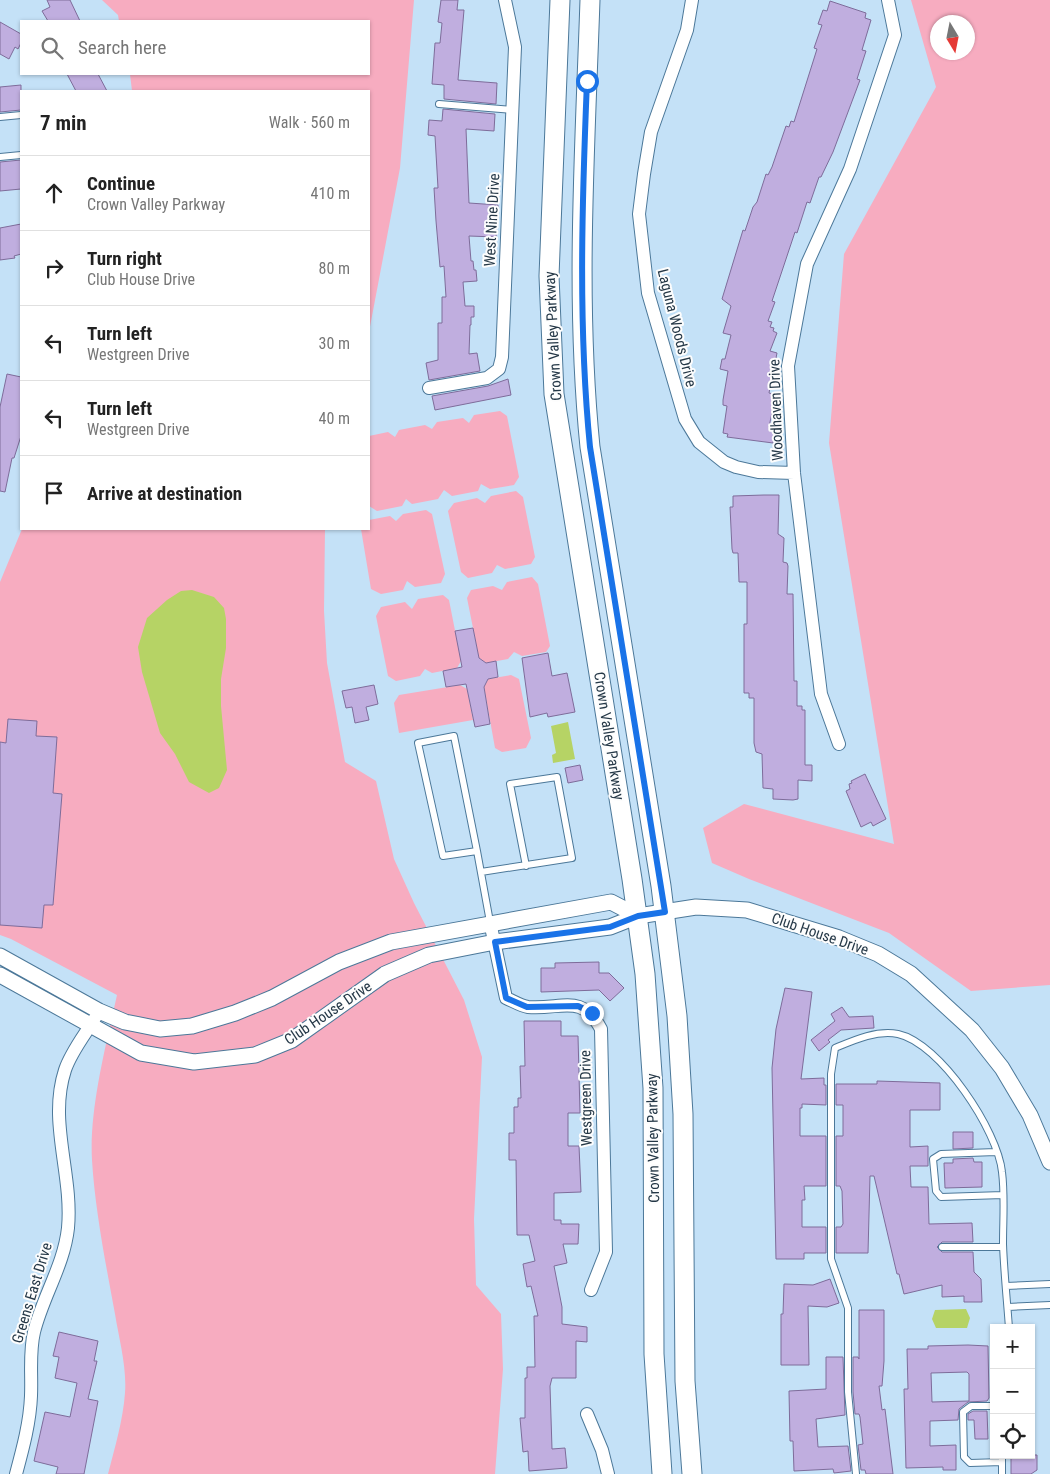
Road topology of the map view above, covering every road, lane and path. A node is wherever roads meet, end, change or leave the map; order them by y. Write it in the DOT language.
graph roads {
  1 [pos="505,0"];
  2 [pos="560,0"];
  3 [pos="590,0"];
  4 [pos="692,0"];
  5 [pos="888,0"];
  6 [pos="439,104"];
  7 [pos="514,110"];
  8 [pos="20,115"];
  9 [pos="0,117"];
  10 [pos="20,155"];
  11 [pos="0,157"];
  12 [pos="429,388"];
  13 [pos="794,474"];
  14 [pos="839,744"];
  15 [pos="477,850"];
  16 [pos="526,866"];
  17 [pos="481,872"];
  18 [pos="665,912"];
  19 [pos="638,916"];
  20 [pos="490,922"];
  21 [pos="495,942"];
  22 [pos="0,956"];
  23 [pos="0,975"];
  24 [pos="99,1011"];
  25 [pos="91,1027"];
  26 [pos="996,1152"];
  27 [pos="1050,1162"];
  28 [pos="1003,1195"];
  29 [pos="942,1247"];
  30 [pos="1003,1247"];
  31 [pos="1050,1284"];
  32 [pos="1006,1286"];
  33 [pos="591,1290"];
  34 [pos="1050,1305"];
  35 [pos="1008,1307"];
  36 [pos="1008,1324"];
  37 [pos="990,1406"];
  38 [pos="587,1414"];
  39 [pos="1002,1459"];
  40 [pos="16,1474"];
  41 [pos="608,1474"];
  42 [pos="662,1474"];
  43 [pos="692,1474"];
  44 [pos="856,1474"];
  45 [pos="1002,1474"];
  1 -- 7 [label="street, West Nine Drive"];
  2 -- 19 [label="main road, Crown Valley Parkway"];
  3 -- 18 [label="main road, Crown Valley Parkway"];
  4 -- 13 [label="street, Laguna Woods Drive"];
  5 -- 13 [label="street, Woodhaven Drive"];
  6 -- 7 [label="lane"];
  7 -- 12 [label="street, West Nine Drive"];
  8 -- 9 [label="lane"];
  10 -- 11 [label="lane"];
  13 -- 14 [label="street, Woodhaven Drive"];
  15 -- 15 [label="lane"];
  15 -- 17 [label="lane"];
  16 -- 16 [label="lane"];
  16 -- 17 [label="lane"];
  17 -- 20 [label="lane"];
  18 -- 19 [label="street, Club House Drive"];
  18 -- 27 [label="street, Club House Drive"];
  18 -- 43 [label="main road, Crown Valley Parkway"];
  19 -- 20 [label="street"];
  19 -- 21 [label="street, Club House Drive"];
  19 -- 42 [label="main road, Crown Valley Parkway"];
  20 -- 21 [label="street, Westgreen Drive"];
  20 -- 24 [label="street"];
  21 -- 25 [label="street, Club House Drive"];
  21 -- 33 [label="street, Westgreen Drive"];
  22 -- 24 [label="street"];
  23 -- 25 [label="street, Club House Drive"];
  24 -- 25 [label="street, Greens East Drive"];
  25 -- 40 [label="street, Greens East Drive"];
  26 -- 28 [label="lane"];
  26 -- 28 [label="lane"];
  26 -- 44 [label="lane"];
  28 -- 30 [label="lane"];
  29 -- 30 [label="lane"];
  30 -- 32 [label="lane"];
  31 -- 32 [label="lane"];
  32 -- 35 [label="lane"];
  34 -- 35 [label="lane"];
  35 -- 36 [label="lane"];
  37 -- 39 [label="lane"];
  38 -- 41 [label="street"];
  39 -- 45 [label="lane"];
}
